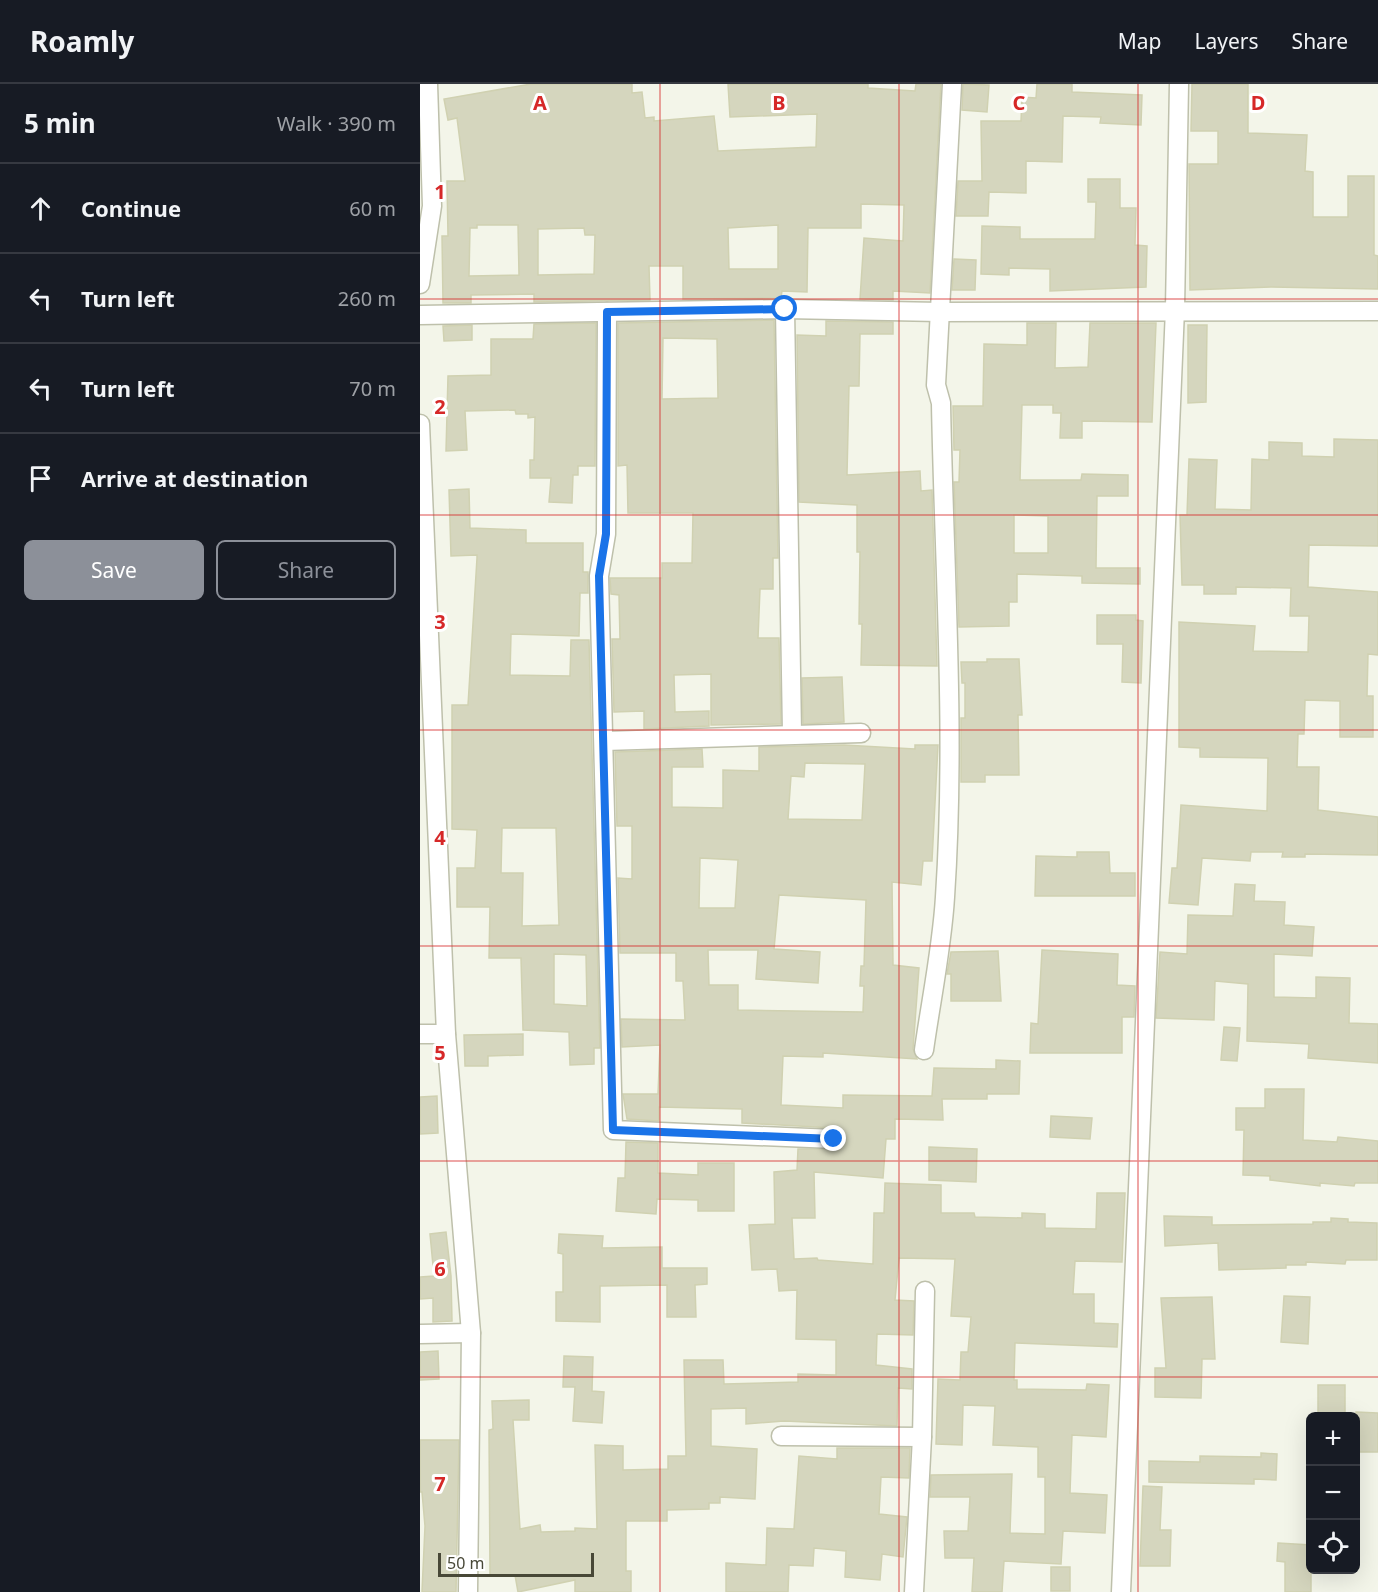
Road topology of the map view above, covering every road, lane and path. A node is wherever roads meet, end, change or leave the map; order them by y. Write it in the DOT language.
graph roads {
  1 [pos="952,84"];
  2 [pos="1179,84"];
  3 [pos="426,88"];
  4 [pos="426,207"];
  5 [pos="420,284"];
  6 [pos="785,309"];
  7 [pos="1175,309"];
  8 [pos="1378,311"];
  9 [pos="607,312"];
  10 [pos="940,312"];
  11 [pos="420,315"];
  12 [pos="420,424"];
  13 [pos="792,733"];
  14 [pos="861,733"];
  15 [pos="605,741"];
  16 [pos="420,1034"];
  17 [pos="446,1034"];
  18 [pos="924,1050"];
  19 [pos="834,1139"];
  20 [pos="925,1291"];
  21 [pos="471,1333"];
  22 [pos="420,1334"];
  23 [pos="781,1436"];
  24 [pos="922,1437"];
  25 [pos="468,1592"];
  26 [pos="914,1592"];
  27 [pos="1121,1592"];
  1 -- 10 [label="street"];
  2 -- 7 [label="street"];
  3 -- 4 [label="street"];
  4 -- 5 [label="street"];
  6 -- 9 [label="street"];
  6 -- 10 [label="street"];
  6 -- 13 [label="street"];
  7 -- 8 [label="street"];
  7 -- 10 [label="street"];
  7 -- 27 [label="street"];
  9 -- 11 [label="street"];
  9 -- 15 [label="street"];
  10 -- 18 [label="street"];
  12 -- 17 [label="street"];
  13 -- 14 [label="street"];
  13 -- 15 [label="street"];
  15 -- 19 [label="street"];
  16 -- 17 [label="street"];
  17 -- 21 [label="street"];
  20 -- 24 [label="street"];
  21 -- 22 [label="street"];
  21 -- 25 [label="street"];
  23 -- 24 [label="street"];
  24 -- 26 [label="street"];
}
